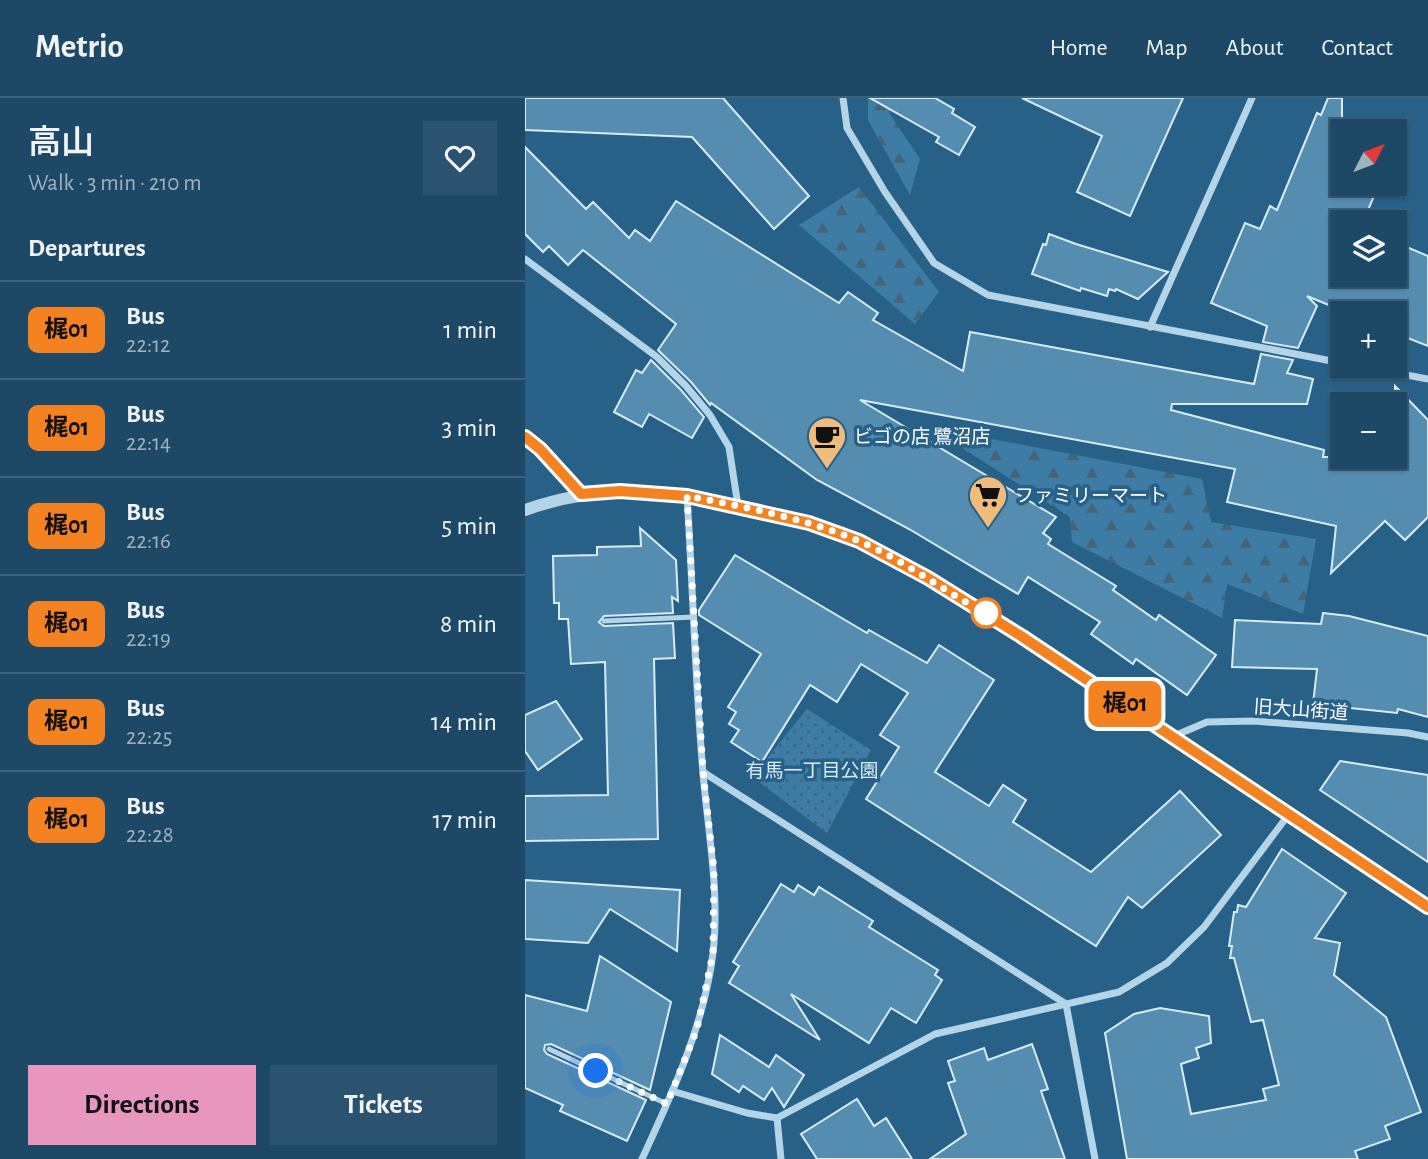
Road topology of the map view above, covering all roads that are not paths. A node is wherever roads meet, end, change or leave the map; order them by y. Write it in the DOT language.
graph roads {
  1 [pos="843,98"];
  2 [pos="1252,98"];
  3 [pos="525,260"];
  4 [pos="1150,327"];
  5 [pos="1330,361"];
  6 [pos="1407,375"];
  7 [pos="1428,379"];
  8 [pos="525,438"];
  9 [pos="581,494"];
  10 [pos="687,496"];
  11 [pos="739,506"];
  12 [pos="525,510"];
  13 [pos="694,618"];
  14 [pos="604,621"];
  15 [pos="1174,737"];
  16 [pos="1428,737"];
  17 [pos="703,772"];
  18 [pos="1289,814"];
  19 [pos="1428,907"];
  20 [pos="1066,1004"];
  21 [pos="549,1049"];
  22 [pos="672,1091"];
  23 [pos="667,1104"];
  24 [pos="777,1118"];
  25 [pos="642,1159"];
  26 [pos="781,1159"];
  27 [pos="1095,1159"];
  1 -- 4 [label="street"];
  2 -- 4 [label="street"];
  3 -- 11 [label="street"];
  4 -- 5 [label="street"];
  6 -- 7 [label="street"];
  8 -- 9 [label="street"];
  9 -- 10 [label="street"];
  9 -- 12 [label="street"];
  10 -- 11 [label="street"];
  10 -- 13 [label="street"];
  11 -- 15 [label="street"];
  13 -- 14 [label="lane"];
  13 -- 17 [label="street"];
  15 -- 16 [label="street, 旧大山街道"];
  15 -- 18 [label="street"];
  17 -- 20 [label="street"];
  17 -- 22 [label="street"];
  18 -- 19 [label="street"];
  18 -- 20 [label="street"];
  20 -- 24 [label="street"];
  20 -- 27 [label="street"];
  21 -- 23 [label="lane"];
  22 -- 23 [label="street"];
  22 -- 24 [label="street"];
  23 -- 25 [label="street"];
  24 -- 26 [label="street"];
}
